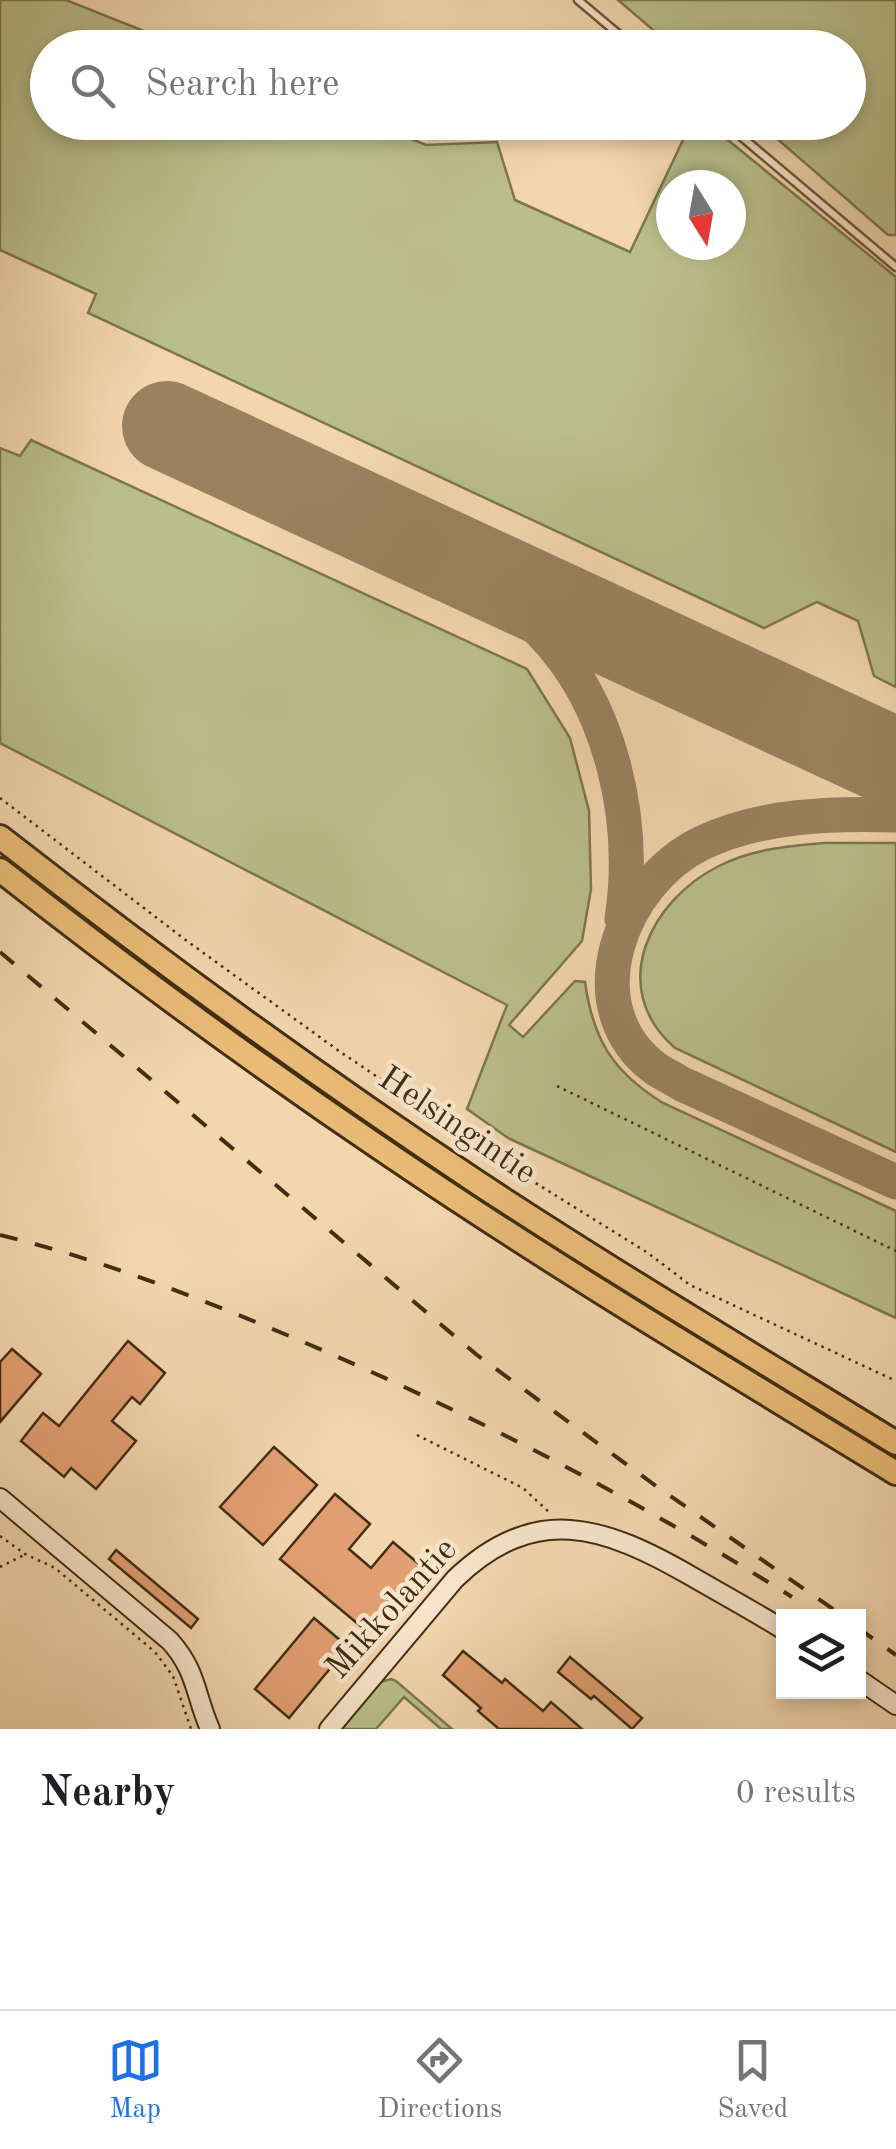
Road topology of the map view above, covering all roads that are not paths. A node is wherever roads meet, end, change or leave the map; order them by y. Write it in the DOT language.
graph roads {
  1 [pos="578,0"];
  2 [pos="614,30"];
  3 [pos="745,140"];
  4 [pos="896,267"];
  5 [pos="0,837"];
  6 [pos="0,870"];
  7 [pos="896,1443"];
  8 [pos="896,1473"];
  9 [pos="0,1498"];
  10 [pos="776,1625"];
  11 [pos="866,1684"];
  12 [pos="896,1705"];
  13 [pos="210,1729"];
  14 [pos="328,1729"];
  1 -- 2 [label="lane"];
  3 -- 4 [label="lane"];
  5 -- 7 [label="highway, Helsingintie"];
  6 -- 8 [label="highway, Helsingintie"];
  9 -- 13 [label="street"];
  10 -- 14 [label="street, Mikkolantie"];
  11 -- 12 [label="street"];
}
